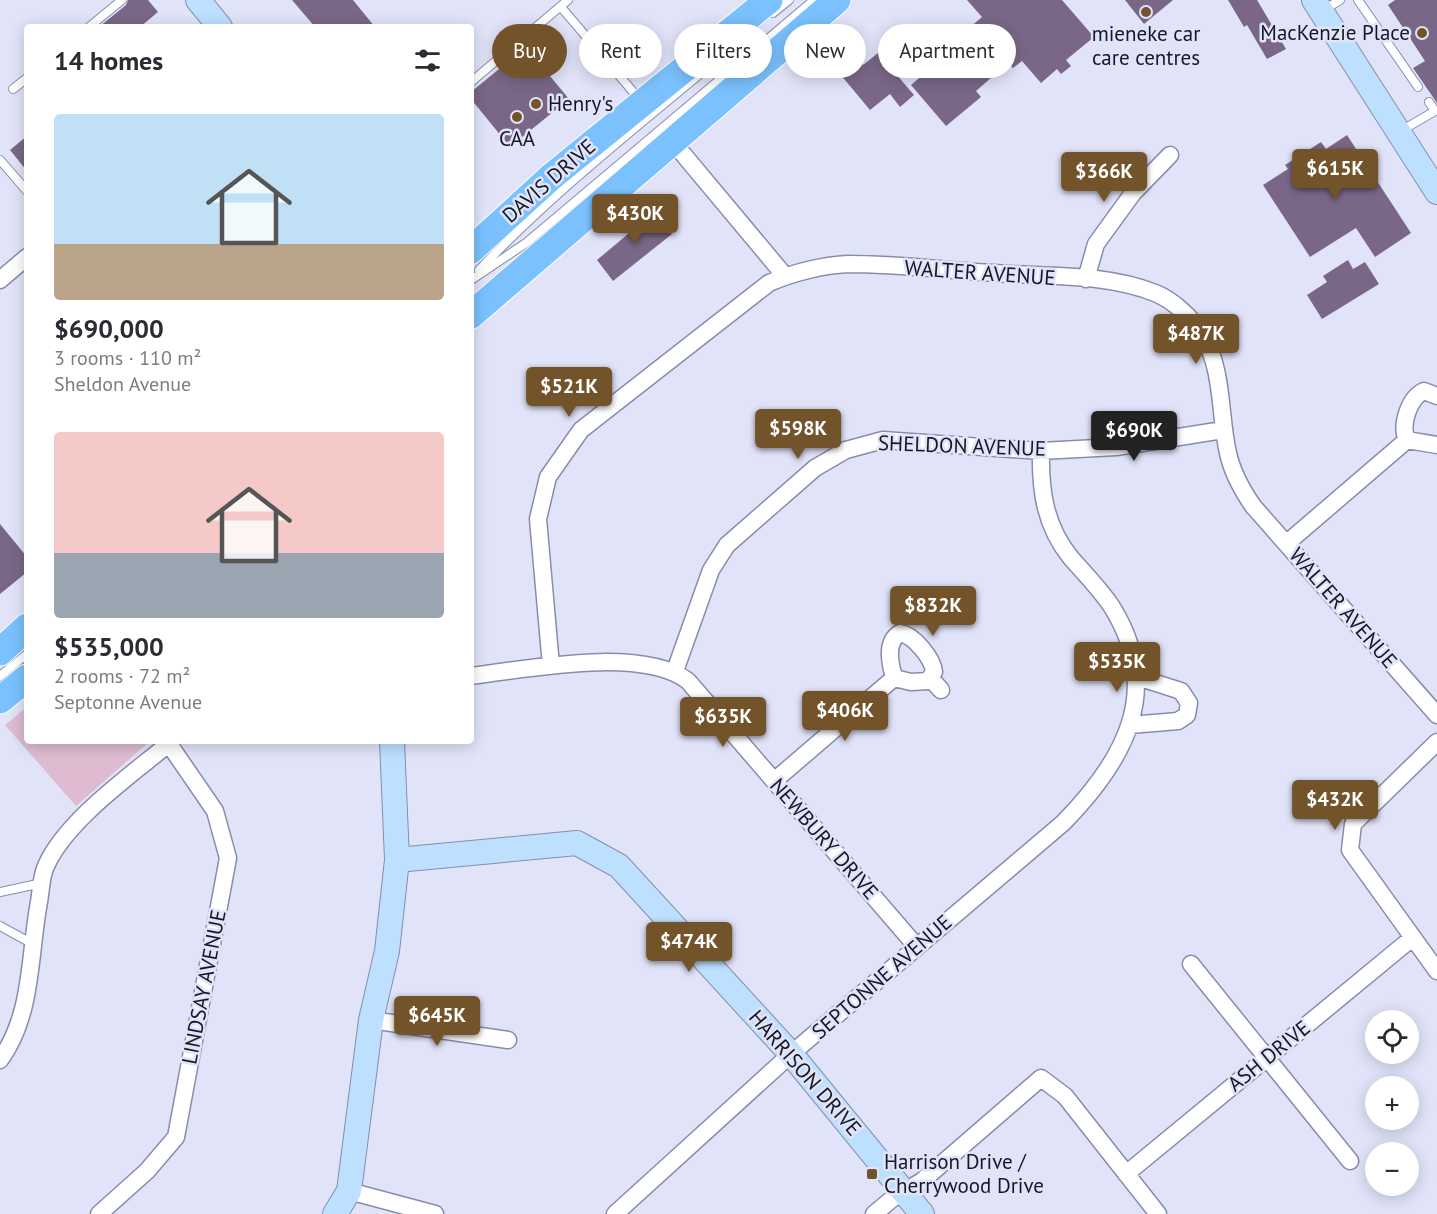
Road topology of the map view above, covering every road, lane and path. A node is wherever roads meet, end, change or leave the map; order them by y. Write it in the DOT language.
graph roads {
  1 [pos="122,0"];
  2 [pos="198,0"];
  3 [pos="568,0"];
  4 [pos="768,0"];
  5 [pos="789,0"];
  6 [pos="814,0"];
  7 [pos="837,0"];
  8 [pos="1358,0"];
  9 [pos="1325,4"];
  10 [pos="561,7"];
  11 [pos="93,24"];
  12 [pos="218,24"];
  13 [pos="24,80"];
  14 [pos="474,80"];
  15 [pos="1418,87"];
  16 [pos="13,89"];
  17 [pos="1429,102"];
  18 [pos="647,108"];
  19 [pos="1399,132"];
  20 [pos="668,135"];
  21 [pos="1170,155"];
  22 [pos="0,160"];
  23 [pos="24,188"];
  24 [pos="1437,192"];
  25 [pos="474,247"];
  26 [pos="24,260"];
  27 [pos="474,276"];
  28 [pos="785,276"];
  29 [pos="474,277"];
  30 [pos="1086,279"];
  31 [pos="0,280"];
  32 [pos="474,312"];
  33 [pos="1437,396"];
  34 [pos="1224,430"];
  35 [pos="1407,440"];
  36 [pos="1437,445"];
  37 [pos="1041,451"];
  38 [pos="1287,543"];
  39 [pos="24,630"];
  40 [pos="0,652"];
  41 [pos="24,656"];
  42 [pos="551,666"];
  43 [pos="675,671"];
  44 [pos="0,676"];
  45 [pos="474,676"];
  46 [pos="1134,676"];
  47 [pos="894,678"];
  48 [pos="24,680"];
  49 [pos="0,700"];
  50 [pos="1437,715"];
  51 [pos="1130,725"];
  52 [pos="1437,742"];
  53 [pos="169,744"];
  54 [pos="172,744"];
  55 [pos="392,744"];
  56 [pos="774,781"];
  57 [pos="397,860"];
  58 [pos="42,882"];
  59 [pos="0,892"];
  60 [pos="0,926"];
  61 [pos="1411,939"];
  62 [pos="31,943"];
  63 [pos="917,947"];
  64 [pos="1191,964"];
  65 [pos="1437,971"];
  66 [pos="371,1020"];
  67 [pos="508,1040"];
  68 [pos="791,1054"];
  69 [pos="1266,1058"];
  70 [pos="0,1060"];
  71 [pos="1350,1161"];
  72 [pos="1126,1174"];
  73 [pos="349,1191"];
  74 [pos="906,1192"];
  75 [pos="99,1214"];
  76 [pos="335,1214"];
  77 [pos="435,1214"];
  78 [pos="615,1214"];
  79 [pos="874,1214"];
  80 [pos="922,1214"];
  81 [pos="1158,1214"];
  1 -- 11 [label="lane"];
  2 -- 12 [label="street"];
  3 -- 10 [label="lane"];
  4 -- 18 [label="main road, DAVIS DRIVE"];
  5 -- 18 [label="lane"];
  6 -- 20 [label="lane"];
  7 -- 20 [label="main road"];
  8 -- 15 [label="lane"];
  9 -- 19 [label="street"];
  10 -- 14 [label="lane"];
  10 -- 18 [label="lane"];
  13 -- 16 [label="lane"];
  17 -- 19 [label="lane"];
  18 -- 20 [label="lane"];
  18 -- 25 [label="main road, DAVIS DRIVE"];
  18 -- 27 [label="lane"];
  19 -- 24 [label="street"];
  20 -- 28 [label="street"];
  20 -- 29 [label="lane"];
  20 -- 32 [label="main road"];
  21 -- 30 [label="street"];
  22 -- 23 [label="lane"];
  26 -- 31 [label="street"];
  28 -- 30 [label="street, WALTER AVENUE"];
  28 -- 42 [label="street, WALTER AVENUE"];
  30 -- 34 [label="street, WALTER AVENUE"];
  33 -- 35 [label="street"];
  34 -- 37 [label="street, SHELDON AVENUE"];
  34 -- 38 [label="street, WALTER AVENUE"];
  35 -- 36 [label="street"];
  35 -- 38 [label="street"];
  37 -- 43 [label="street, SHELDON AVENUE"];
  37 -- 46 [label="street, SEPTONNE AVENUE"];
  38 -- 50 [label="street, WALTER AVENUE"];
  39 -- 40 [label="main road"];
  41 -- 44 [label="lane"];
  42 -- 43 [label="street"];
  42 -- 45 [label="street"];
  43 -- 56 [label="street, NEWBURY DRIVE"];
  46 -- 51 [label="street, SEPTONNE AVENUE"];
  46 -- 51 [label="street"];
  47 -- 47 [label="street"];
  47 -- 56 [label="street"];
  48 -- 49 [label="main road"];
  51 -- 63 [label="street, SEPTONNE AVENUE"];
  52 -- 61 [label="street"];
  53 -- 58 [label="street"];
  54 -- 75 [label="street, LINDSAY AVENUE"];
  55 -- 57 [label="street"];
  56 -- 63 [label="street, NEWBURY DRIVE"];
  57 -- 66 [label="street"];
  57 -- 68 [label="street, HARRISON DRIVE"];
  58 -- 59 [label="lane"];
  58 -- 62 [label="street"];
  60 -- 62 [label="lane"];
  61 -- 65 [label="street"];
  61 -- 69 [label="street, ASH DRIVE"];
  62 -- 70 [label="street"];
  63 -- 68 [label="street, SEPTONNE AVENUE"];
  64 -- 69 [label="street"];
  66 -- 67 [label="street"];
  66 -- 73 [label="street"];
  68 -- 74 [label="street, HARRISON DRIVE"];
  68 -- 78 [label="street, SEPTONNE AVENUE"];
  69 -- 71 [label="street"];
  69 -- 72 [label="street, ASH DRIVE"];
  72 -- 74 [label="street"];
  72 -- 81 [label="street"];
  73 -- 76 [label="street"];
  73 -- 77 [label="street"];
  74 -- 79 [label="street"];
  74 -- 80 [label="street, HARRISON DRIVE"];
}
